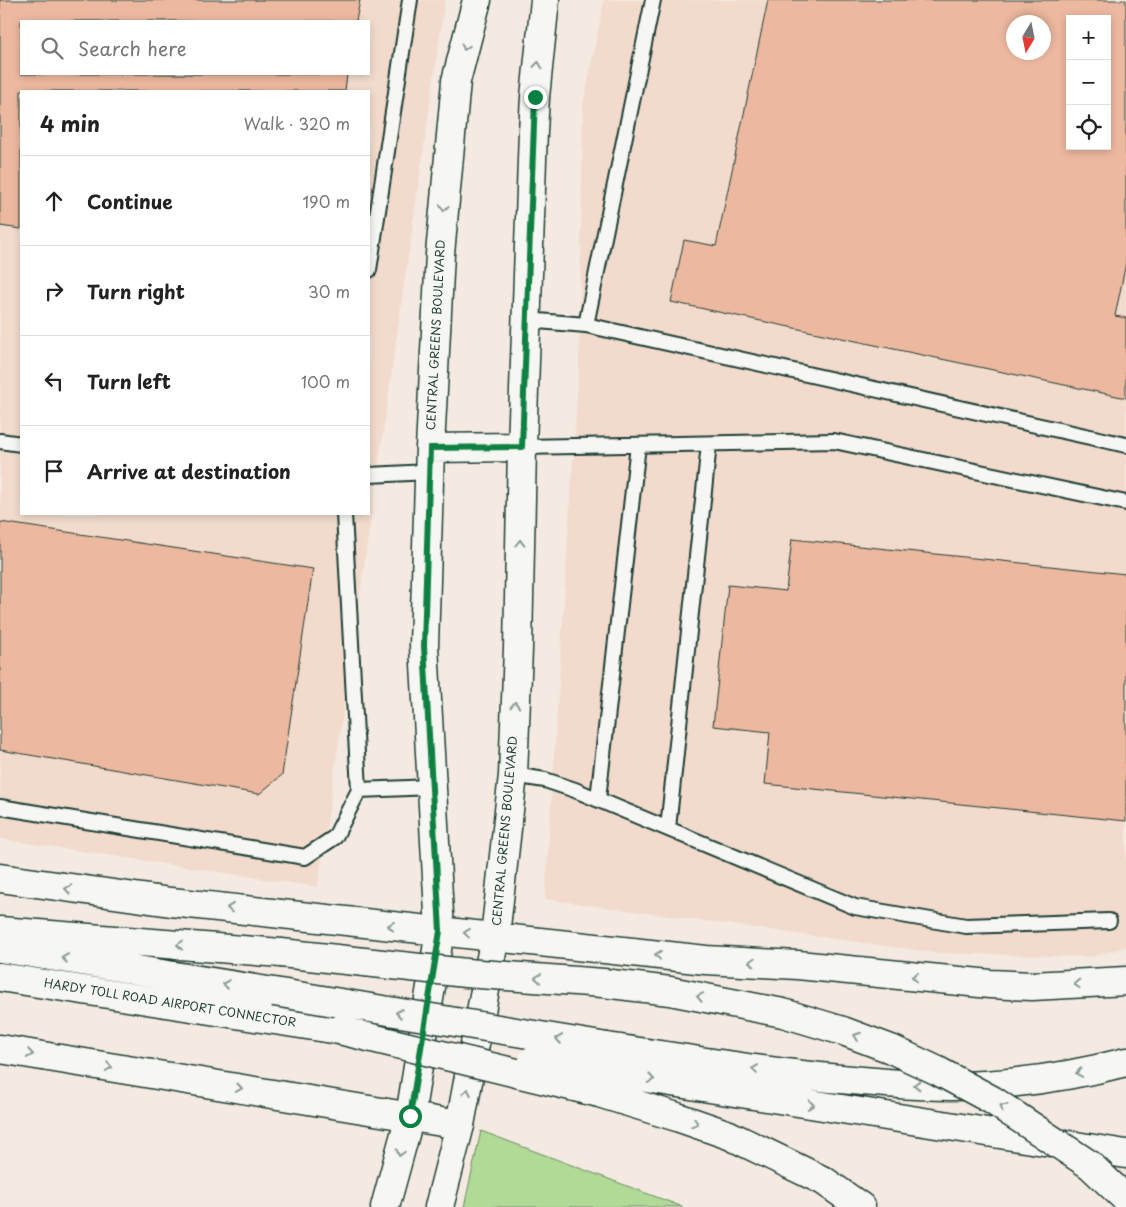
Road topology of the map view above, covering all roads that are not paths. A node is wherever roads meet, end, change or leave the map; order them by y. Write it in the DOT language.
graph roads {
  1 [pos="410,0"];
  2 [pos="477,0"];
  3 [pos="545,0"];
  4 [pos="653,0"];
  5 [pos="370,264"];
  6 [pos="526,320"];
  7 [pos="586,325"];
  8 [pos="0,441"];
  9 [pos="20,444"];
  10 [pos="709,444"];
  11 [pos="638,445"];
  12 [pos="1126,445"];
  13 [pos="522,447"];
  14 [pos="430,460"];
  15 [pos="370,475"];
  16 [pos="1126,503"];
  17 [pos="344,515"];
  18 [pos="513,775"];
  19 [pos="432,787"];
  20 [pos="359,790"];
  21 [pos="598,799"];
  22 [pos="0,807"];
  23 [pos="668,828"];
  24 [pos="0,878"];
  25 [pos="1110,921"];
  26 [pos="0,931"];
  27 [pos="440,931"];
  28 [pos="495,936"];
  29 [pos="0,948"];
  30 [pos="0,977"];
  31 [pos="1126,981"];
  32 [pos="0,1049"];
  33 [pos="1126,1062"];
  34 [pos="603,1070"];
  35 [pos="410,1116"];
  36 [pos="460,1125"];
  37 [pos="1126,1154"];
  38 [pos="1126,1198"];
  39 [pos="385,1207"];
  40 [pos="439,1207"];
  41 [pos="861,1207"];
  1 -- 5 [label="lane"];
  2 -- 14 [label="main road, CENTRAL GREENS BOULEVARD, one-way"];
  6 -- 3 [label="main road, CENTRAL GREENS BOULEVARD, one-way"];
  4 -- 7 [label="lane"];
  6 -- 7 [label="lane"];
  6 -- 13 [label="main road, CENTRAL GREENS BOULEVARD"];
  7 -- 12 [label="lane"];
  8 -- 9 [label="lane"];
  10 -- 11 [label="lane"];
  10 -- 16 [label="lane"];
  10 -- 23 [label="lane"];
  11 -- 13 [label="lane"];
  11 -- 21 [label="lane"];
  13 -- 14 [label="main road"];
  18 -- 13 [label="main road, CENTRAL GREENS BOULEVARD, one-way"];
  14 -- 15 [label="lane"];
  14 -- 19 [label="main road, CENTRAL GREENS BOULEVARD"];
  17 -- 20 [label="lane"];
  18 -- 21 [label="lane"];
  18 -- 28 [label="main road, CENTRAL GREENS BOULEVARD"];
  19 -- 20 [label="lane"];
  19 -- 27 [label="main road, CENTRAL GREENS BOULEVARD"];
  20 -- 22 [label="lane"];
  21 -- 23 [label="lane"];
  23 -- 25 [label="lane"];
  27 -- 24 [label="main road, one-way"];
  38 -- 26 [label="main road, one-way, bridge"];
  28 -- 27 [label="main road, one-way"];
  27 -- 35 [label="main road, CENTRAL GREENS BOULEVARD"];
  31 -- 28 [label="main road, one-way"];
  36 -- 28 [label="main road, CENTRAL GREENS BOULEVARD, one-way"];
  34 -- 29 [label="main road, one-way, bridge"];
  30 -- 34 [label="main road, HARDY TOLL ROAD AIRPORT CONNECTOR, bridge"];
  32 -- 35 [label="main road, one-way"];
  33 -- 34 [label="main road, one-way"];
  34 -- 37 [label="main road, one-way, bridge"];
  34 -- 41 [label="main road, one-way"];
  35 -- 36 [label="main road"];
  35 -- 39 [label="main road, CENTRAL GREENS BOULEVARD, one-way"];
  36 -- 40 [label="main road, CENTRAL GREENS BOULEVARD"];
}
